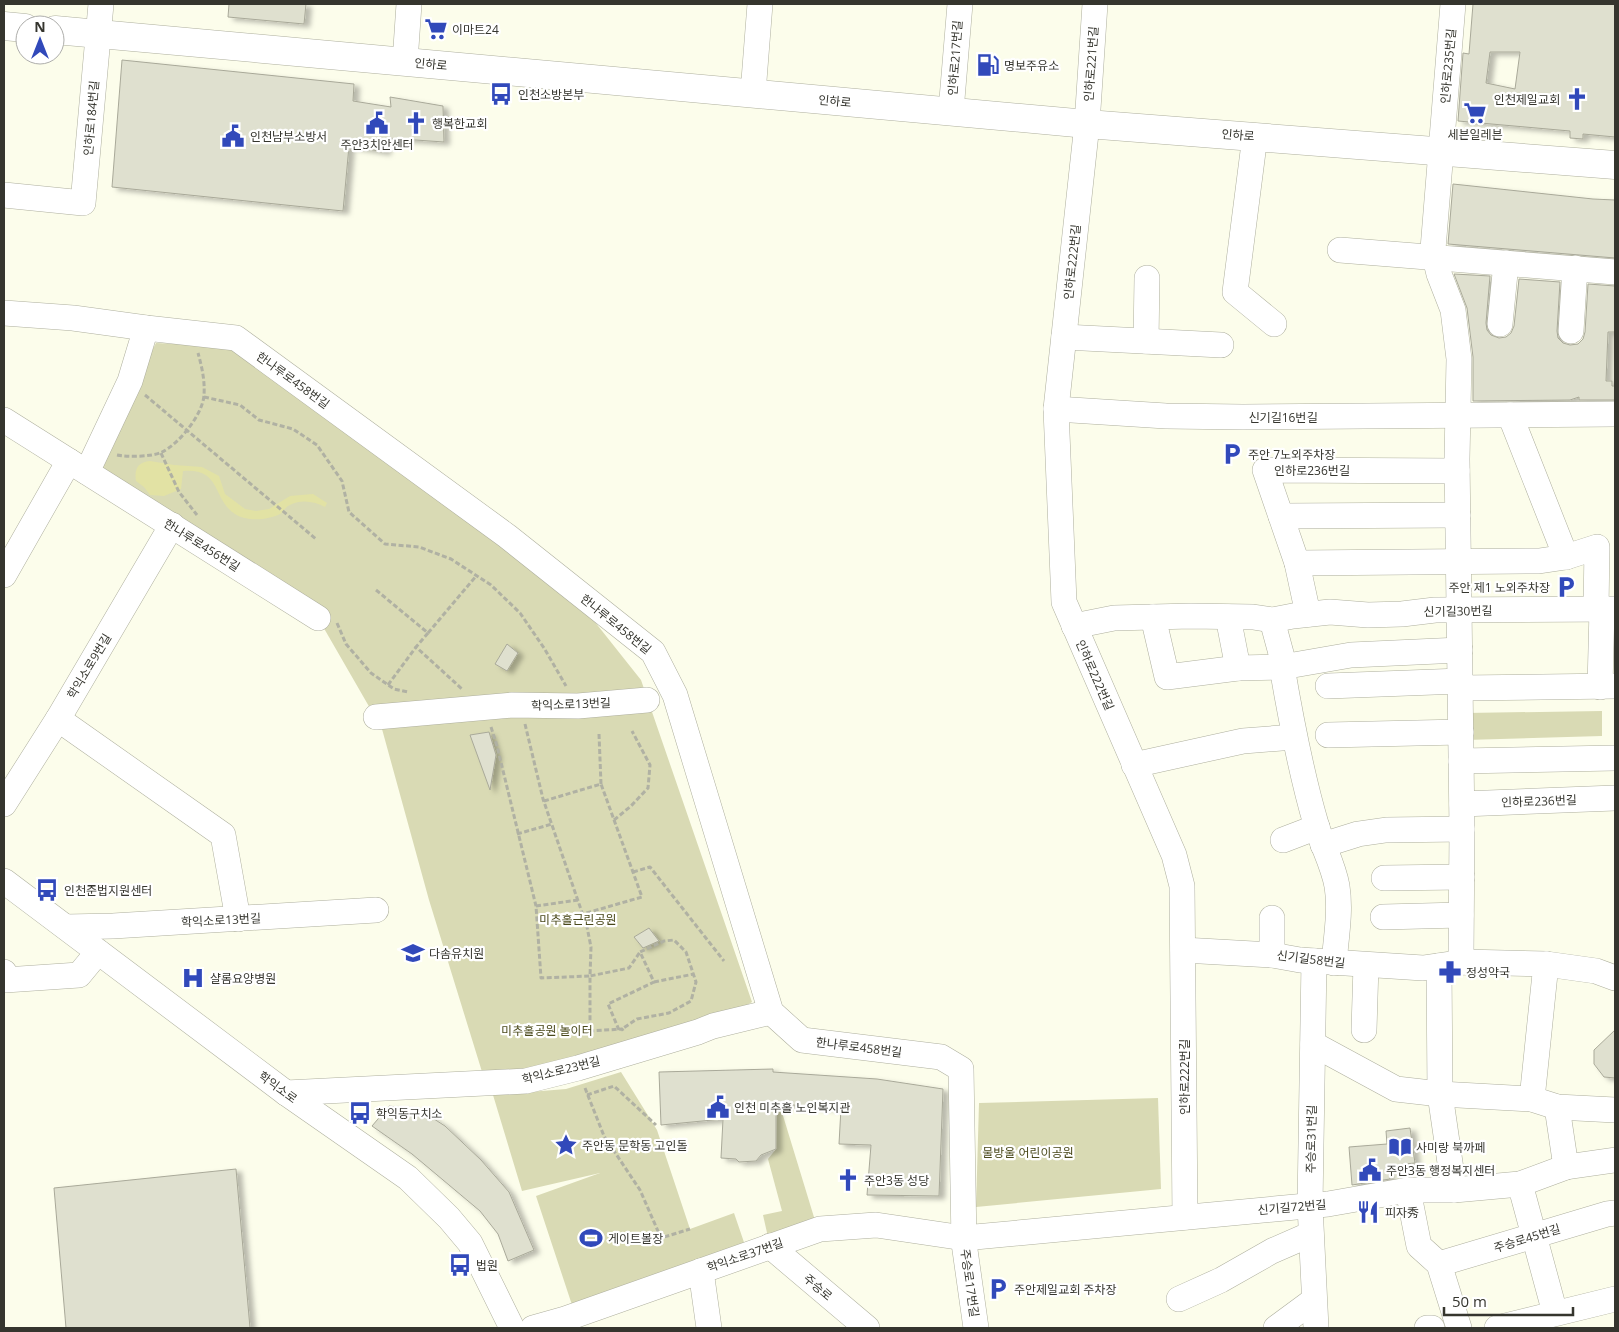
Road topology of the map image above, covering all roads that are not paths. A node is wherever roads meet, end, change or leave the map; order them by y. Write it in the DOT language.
graph roads {
  1 [pos="101,4"];
  2 [pos="409,4"];
  3 [pos="760,4"];
  4 [pos="960,4"];
  5 [pos="1095,4"];
  6 [pos="1453,4"];
  7 [pos="65,31"];
  8 [pos="99,34"];
  9 [pos="405,62"];
  10 [pos="753,93"];
  11 [pos="951,111"];
  12 [pos="1087,124"];
  13 [pos="1255,136"];
  14 [pos="1442,139"];
  15 [pos="1615,165"];
  16 [pos="4,195"];
  17 [pos="1340,250"];
  18 [pos="1435,257"];
  19 [pos="1506,263"];
  20 [pos="1575,268"];
  21 [pos="1615,272"];
  22 [pos="1147,278"];
  23 [pos="4,313"];
  24 [pos="1274,324"];
  25 [pos="1500,324"];
  26 [pos="146,328"];
  27 [pos="1571,331"];
  28 [pos="1064,337"];
  29 [pos="1146,341"];
  30 [pos="1221,345"];
  31 [pos="1056,409"];
  32 [pos="1615,414"];
  33 [pos="1510,415"];
  34 [pos="1457,416"];
  35 [pos="4,420"];
  36 [pos="84,461"];
  37 [pos="1457,471"];
  38 [pos="1458,515"];
  39 [pos="1281,516"];
  40 [pos="172,525"];
  41 [pos="1566,557"];
  42 [pos="1459,562"];
  43 [pos="1297,563"];
  44 [pos="4,575"];
  45 [pos="1604,609"];
  46 [pos="1459,611"];
  47 [pos="1308,614"];
  48 [pos="1153,617"];
  49 [pos="1228,617"];
  50 [pos="318,618"];
  51 [pos="1272,620"];
  52 [pos="1074,626"];
  53 [pos="1460,650"];
  54 [pos="1282,667"];
  55 [pos="1238,668"];
  56 [pos="1460,685"];
  57 [pos="1328,686"];
  58 [pos="1608,686"];
  59 [pos="647,700"];
  60 [pos="376,717"];
  61 [pos="58,719"];
  62 [pos="1461,732"];
  63 [pos="1328,735"];
  64 [pos="1294,736"];
  65 [pos="1615,758"];
  66 [pos="1462,761"];
  67 [pos="1134,765"];
  68 [pos="1615,798"];
  69 [pos="4,804"];
  70 [pos="1462,804"];
  71 [pos="1462,829"];
  72 [pos="1320,836"];
  73 [pos="1283,840"];
  74 [pos="1462,877"];
  75 [pos="1384,878"];
  76 [pos="4,881"];
  77 [pos="376,910"];
  78 [pos="1462,915"];
  79 [pos="1383,917"];
  80 [pos="1272,918"];
  81 [pos="238,919"];
  82 [pos="66,927"];
  83 [pos="1183,950"];
  84 [pos="98,952"];
  85 [pos="1272,955"];
  86 [pos="1324,962"];
  87 [pos="1464,962"];
  88 [pos="1546,964"];
  89 [pos="1366,965"];
  90 [pos="1439,966"];
  91 [pos="4,972"];
  92 [pos="1615,978"];
  93 [pos="771,1012"];
  94 [pos="1364,1030"];
  95 [pos="1312,1044"];
  96 [pos="286,1093"];
  97 [pos="1440,1094"];
  98 [pos="1532,1099"];
  99 [pos="1557,1107"];
  100 [pos="1615,1110"];
  101 [pos="1615,1160"];
  102 [pos="1566,1167"];
  103 [pos="1520,1184"];
  104 [pos="1408,1190"];
  105 [pos="1454,1190"];
  106 [pos="1310,1204"];
  107 [pos="1615,1213"];
  108 [pos="1185,1217"];
  109 [pos="1311,1234"];
  110 [pos="1535,1236"];
  111 [pos="964,1238"];
  112 [pos="770,1246"];
  113 [pos="1439,1264"];
  114 [pos="700,1271"];
  115 [pos="1179,1299"];
  116 [pos="1615,1299"];
  117 [pos="1314,1300"];
  118 [pos="1555,1313"];
  119 [pos="512,1328"];
  120 [pos="533,1328"];
  121 [pos="709,1328"];
  122 [pos="867,1328"];
  123 [pos="976,1328"];
  124 [pos="1276,1328"];
  125 [pos="1316,1328"];
  126 [pos="1427,1328"];
  127 [pos="1432,1328"];
  128 [pos="1459,1328"];
  129 [pos="1497,1328"];
  1 -- 8 [label="street, 인하로184번길"];
  2 -- 9 [label="street"];
  3 -- 10 [label="street"];
  4 -- 11 [label="street, 인하로217번길"];
  5 -- 12 [label="street, 인하로221번길"];
  6 -- 14 [label="street, 인하로235번길"];
  7 -- 8 [label="main road, 인하로"];
  8 -- 9 [label="main road, 인하로"];
  8 -- 16 [label="street, 인하로184번길"];
  9 -- 10 [label="main road, 인하로"];
  10 -- 11 [label="main road, 인하로"];
  11 -- 12 [label="main road, 인하로"];
  12 -- 13 [label="main road, 인하로"];
  12 -- 28 [label="street, 인하로222번길"];
  13 -- 14 [label="main road, 인하로"];
  13 -- 24 [label="street"];
  14 -- 15 [label="main road, 인하로"];
  14 -- 18 [label="street, 인하로235번길"];
  17 -- 18 [label="street"];
  18 -- 19 [label="street"];
  18 -- 34 [label="street"];
  19 -- 20 [label="street"];
  19 -- 25 [label="street"];
  20 -- 21 [label="street"];
  20 -- 27 [label="street"];
  22 -- 29 [label="street"];
  23 -- 26 [label="street, 한나루로458번길"];
  26 -- 36 [label="street"];
  26 -- 93 [label="street, 한나루로458번길"];
  28 -- 29 [label="street"];
  28 -- 31 [label="street, 인하로222번길"];
  29 -- 30 [label="street"];
  31 -- 34 [label="street, 신기길16번길"];
  31 -- 52 [label="street, 인하로222번길"];
  32 -- 33 [label="street, 신기길16번길"];
  33 -- 34 [label="street, 신기길16번길"];
  33 -- 41 [label="street"];
  34 -- 37 [label="street"];
  35 -- 36 [label="street, 한나루로456번길"];
  36 -- 40 [label="street, 한나루로456번길"];
  36 -- 44 [label="street"];
  37 -- 38 [label="street"];
  37 -- 39 [label="street, 인하로236번길"];
  38 -- 39 [label="street"];
  38 -- 42 [label="street"];
  39 -- 43 [label="street, 인하로236번길"];
  40 -- 50 [label="street, 한나루로456번길"];
  40 -- 61 [label="street, 학익소로9번길"];
  41 -- 42 [label="street"];
  41 -- 45 [label="street"];
  42 -- 43 [label="street"];
  42 -- 46 [label="street"];
  43 -- 47 [label="street, 인하로236번길"];
  45 -- 46 [label="street, 신기길30번길"];
  45 -- 58 [label="street"];
  46 -- 47 [label="street, 신기길30번길"];
  46 -- 53 [label="street"];
  47 -- 51 [label="street, 신기길30번길"];
  48 -- 49 [label="street, 신기길30번길"];
  48 -- 52 [label="street, 신기길30번길"];
  48 -- 55 [label="street"];
  49 -- 51 [label="street, 신기길30번길"];
  49 -- 55 [label="street"];
  51 -- 54 [label="street"];
  52 -- 67 [label="street, 인하로222번길"];
  53 -- 54 [label="street"];
  53 -- 56 [label="street"];
  54 -- 55 [label="street"];
  54 -- 64 [label="street"];
  56 -- 57 [label="street"];
  56 -- 58 [label="street"];
  56 -- 62 [label="street"];
  59 -- 60 [label="street, 학익소로13번길"];
  61 -- 69 [label="street, 학익소로9번길"];
  61 -- 81 [label="street"];
  62 -- 63 [label="street"];
  62 -- 66 [label="street"];
  64 -- 67 [label="street"];
  64 -- 72 [label="street"];
  65 -- 66 [label="street"];
  66 -- 70 [label="street"];
  67 -- 83 [label="street, 인하로222번길"];
  68 -- 70 [label="street, 인하로236번길"];
  70 -- 71 [label="street"];
  71 -- 72 [label="street"];
  71 -- 74 [label="street"];
  72 -- 73 [label="street"];
  72 -- 86 [label="street"];
  74 -- 75 [label="street"];
  74 -- 78 [label="street"];
  76 -- 82 [label="street, 학익소로"];
  77 -- 81 [label="street, 학익소로13번길"];
  78 -- 79 [label="street"];
  78 -- 87 [label="street"];
  80 -- 85 [label="street"];
  81 -- 82 [label="street, 학익소로13번길"];
  82 -- 84 [label="street, 학익소로"];
  83 -- 85 [label="street, 신기길58번길"];
  83 -- 108 [label="street, 인하로222번길"];
  84 -- 91 [label="street"];
  84 -- 96 [label="street, 학익소로"];
  85 -- 86 [label="street, 신기길58번길"];
  86 -- 89 [label="street, 신기길58번길"];
  86 -- 95 [label="street, 주승로31번길"];
  87 -- 88 [label="street, 신기길58번길"];
  87 -- 90 [label="street, 신기길58번길"];
  88 -- 92 [label="street, 신기길58번길"];
  88 -- 98 [label="street"];
  89 -- 90 [label="street, 신기길58번길"];
  89 -- 94 [label="street"];
  90 -- 97 [label="street"];
  93 -- 96 [label="street, 학익소로23번길"];
  93 -- 111 [label="street, 한나루로458번길"];
  95 -- 97 [label="street"];
  95 -- 106 [label="street, 주승로31번길"];
  96 -- 119 [label="street, 학익소로"];
  97 -- 98 [label="street"];
  97 -- 105 [label="street"];
  98 -- 99 [label="street"];
  99 -- 100 [label="street"];
  99 -- 102 [label="street"];
  101 -- 102 [label="street, 신기길72번길"];
  102 -- 103 [label="street, 신기길72번길"];
  103 -- 105 [label="street, 신기길72번길"];
  103 -- 110 [label="street"];
  104 -- 105 [label="street, 신기길72번길"];
  104 -- 106 [label="street, 신기길72번길"];
  104 -- 113 [label="street"];
  106 -- 108 [label="street, 신기길72번길"];
  106 -- 109 [label="street, 주승로31번길"];
  107 -- 110 [label="street, 주승로45번길"];
  108 -- 111 [label="street, 신기길72번길"];
  109 -- 115 [label="street"];
  109 -- 117 [label="street, 주승로31번길"];
  110 -- 113 [label="street, 주승로45번길"];
  110 -- 118 [label="street"];
  111 -- 112 [label="street, 학익소로37번길"];
  111 -- 123 [label="street, 주승로17번길"];
  112 -- 114 [label="street, 학익소로37번길"];
  112 -- 122 [label="street, 주승로"];
  113 -- 128 [label="street"];
  114 -- 120 [label="street, 학익소로37번길"];
  114 -- 121 [label="street"];
  116 -- 118 [label="street"];
  117 -- 124 [label="street"];
  117 -- 125 [label="street, 주승로31번길"];
  118 -- 129 [label="street"];
  126 -- 127 [label="street"];
}
